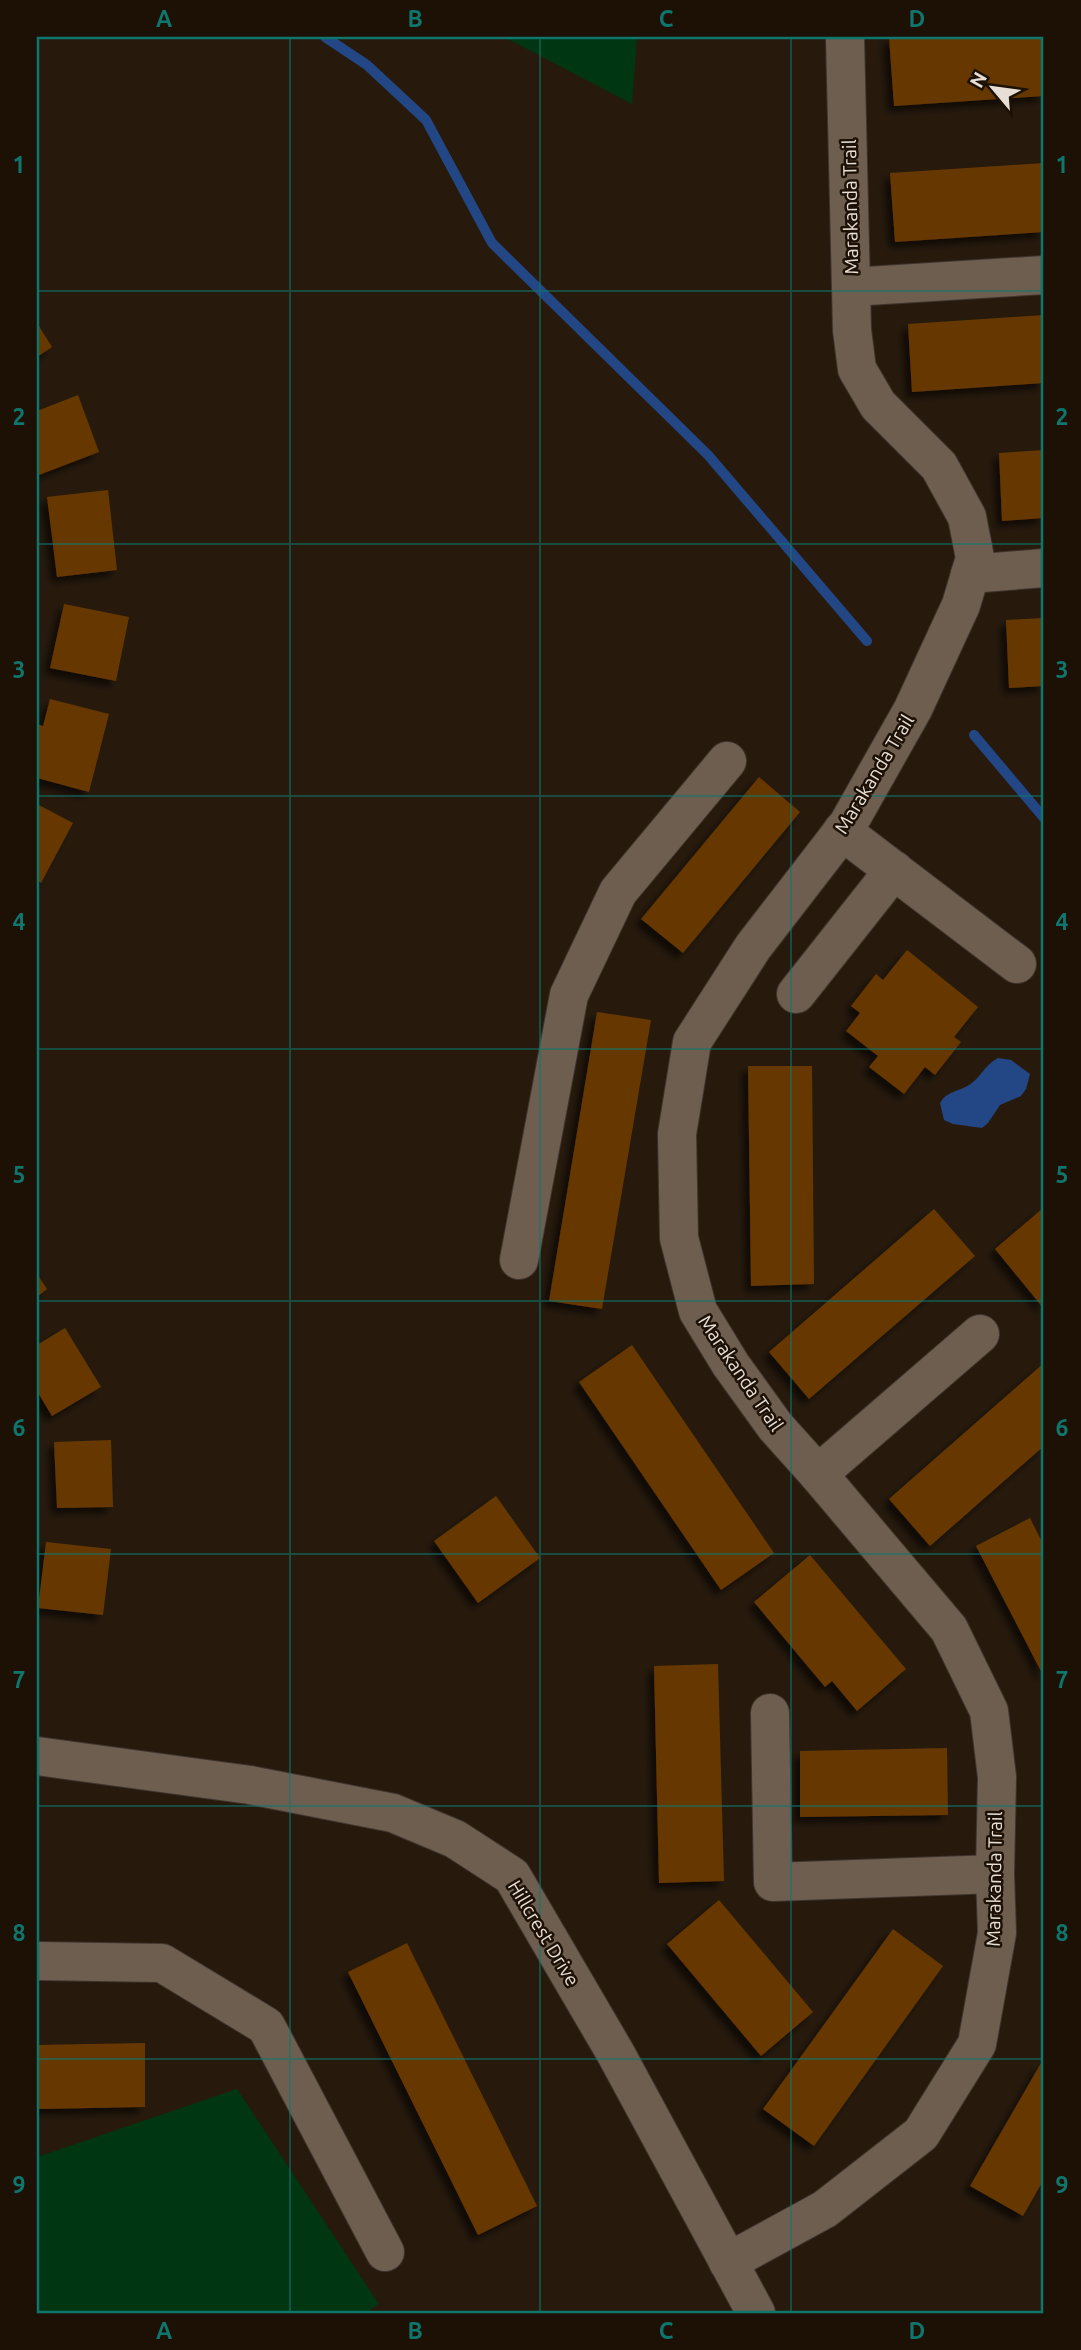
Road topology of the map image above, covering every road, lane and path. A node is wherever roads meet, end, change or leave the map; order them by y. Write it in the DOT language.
graph roads {
  1 [pos="845,37"];
  2 [pos="1044,275"];
  3 [pos="851,286"];
  4 [pos="1044,568"];
  5 [pos="970,574"];
  6 [pos="727,761"];
  7 [pos="842,831"];
  8 [pos="894,870"];
  9 [pos="1017,964"];
  10 [pos="796,994"];
  11 [pos="519,1260"];
  12 [pos="980,1334"];
  13 [pos="818,1474"];
  14 [pos="770,1713"];
  15 [pos="37,1756"];
  16 [pos="995,1874"];
  17 [pos="37,1961"];
  18 [pos="385,2252"];
  19 [pos="728,2262"];
  20 [pos="756,2313"];
  1 -- 3 [label="street, Marakanda Trail"];
  2 -- 3 [label="street"];
  3 -- 5 [label="street, Marakanda Trail"];
  4 -- 5 [label="street"];
  5 -- 7 [label="street, Marakanda Trail"];
  6 -- 11 [label="street"];
  7 -- 8 [label="street"];
  7 -- 13 [label="street, Marakanda Trail"];
  8 -- 9 [label="street"];
  8 -- 10 [label="street"];
  12 -- 13 [label="street"];
  13 -- 16 [label="street, Marakanda Trail"];
  14 -- 16 [label="street"];
  15 -- 19 [label="street, Hillcrest Drive"];
  16 -- 19 [label="street, Marakanda Trail"];
  17 -- 18 [label="street"];
  19 -- 20 [label="street, Hillcrest Drive"];
}
